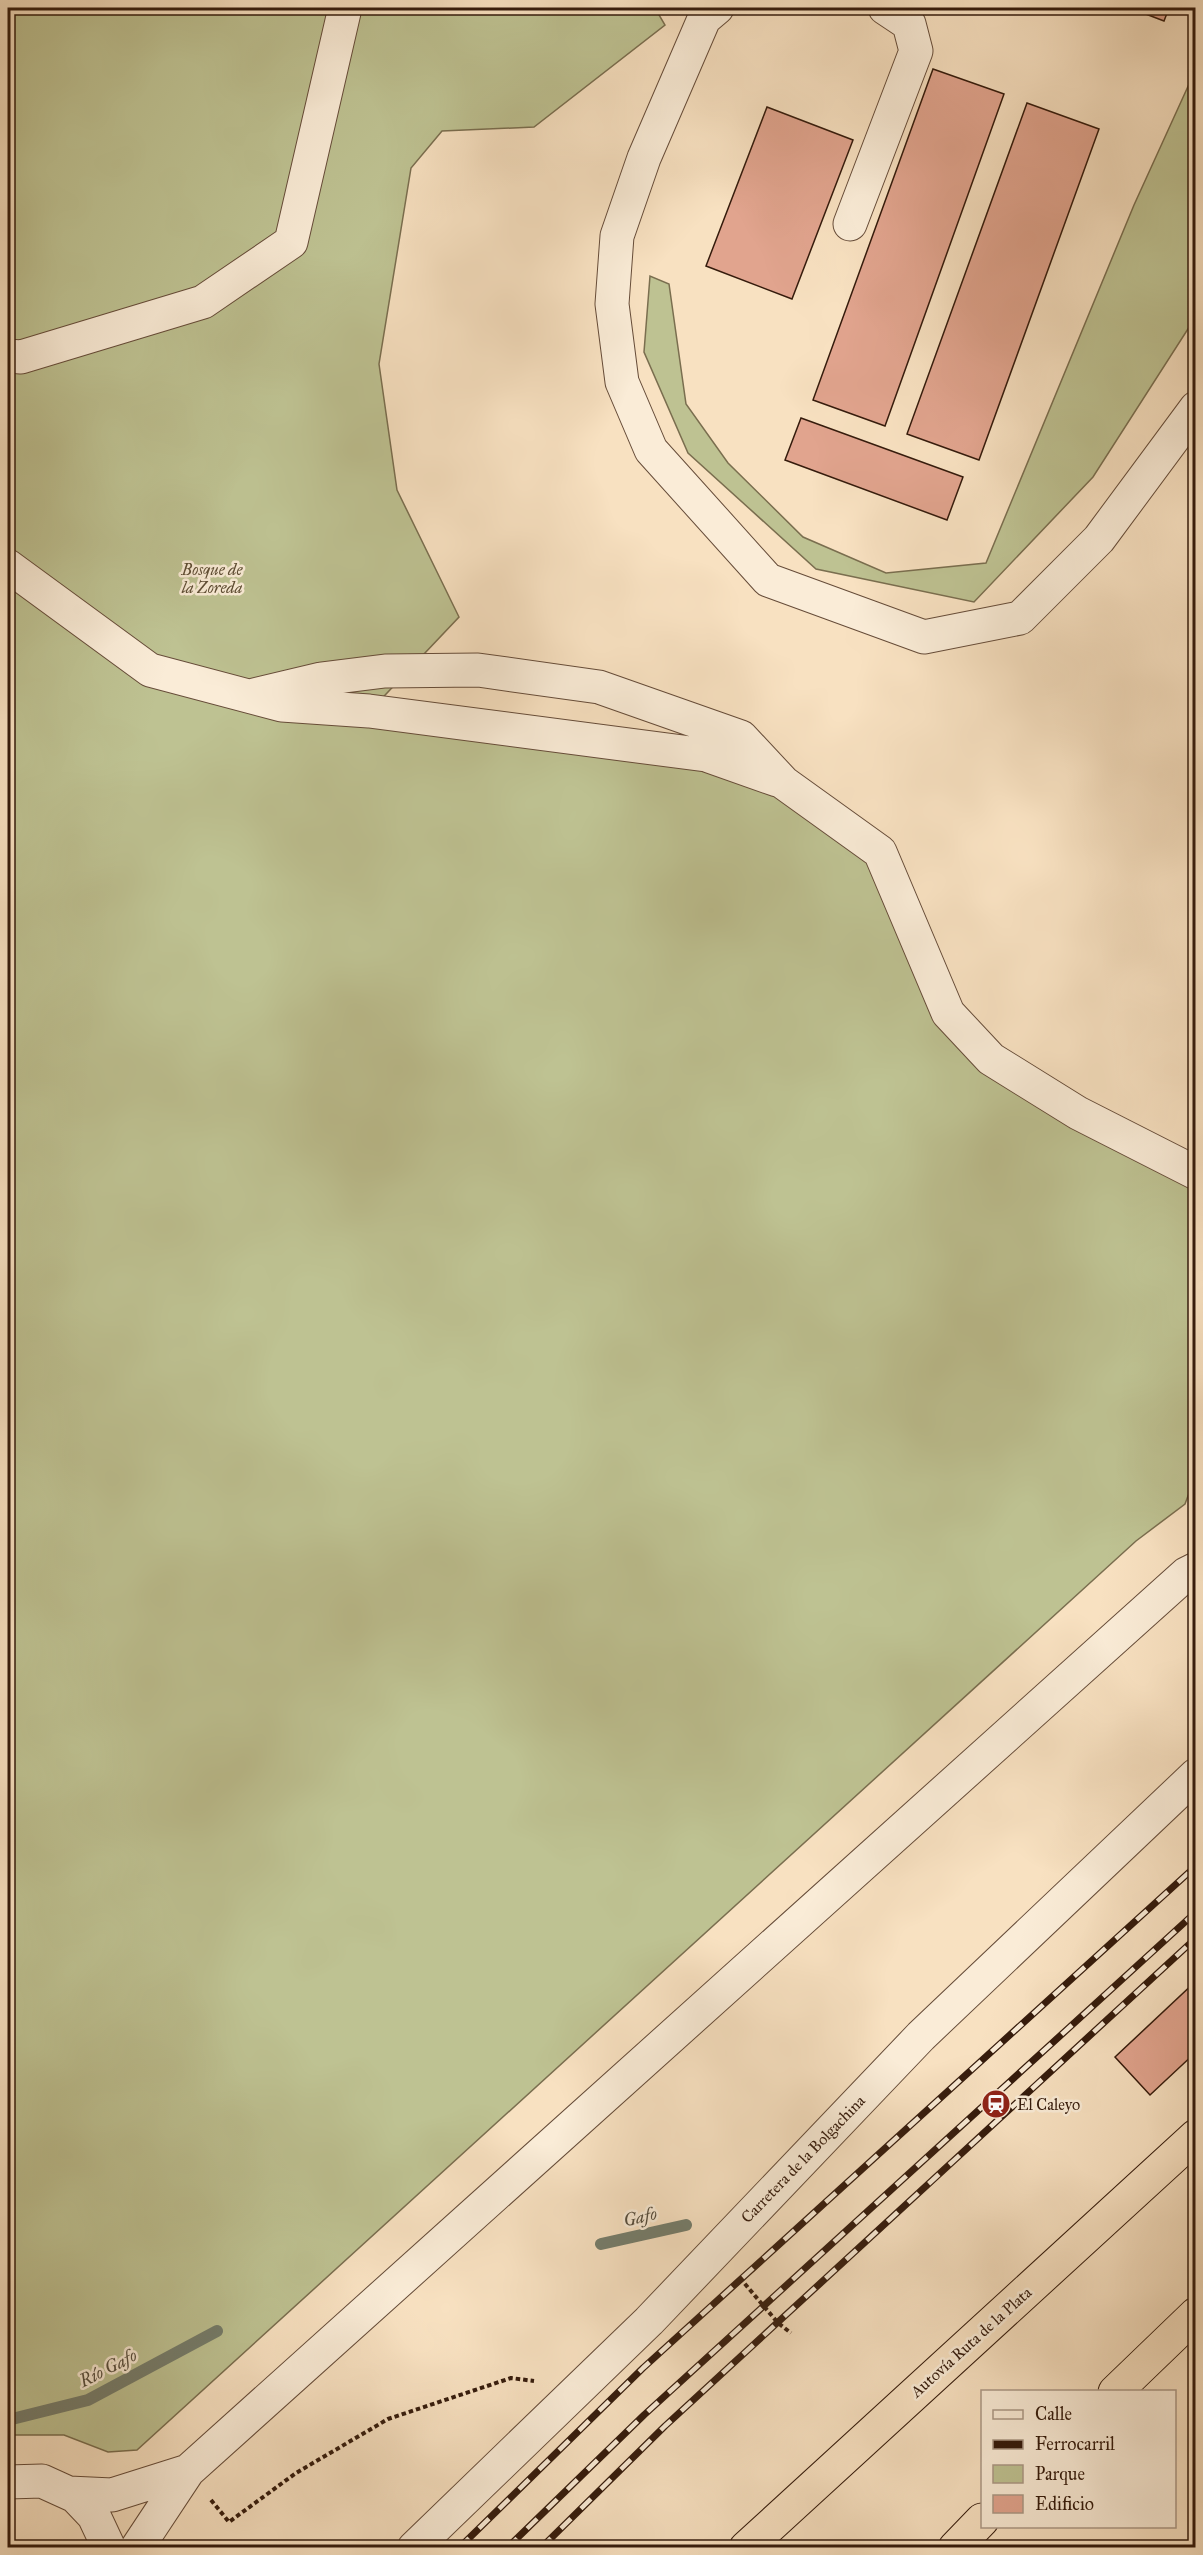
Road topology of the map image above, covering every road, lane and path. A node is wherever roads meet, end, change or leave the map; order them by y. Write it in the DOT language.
graph roads {
  1 [pos="345,8"];
  2 [pos="717,8"];
  3 [pos="885,8"];
  4 [pos="850,224"];
  5 [pos="8,356"];
  6 [pos="1196,408"];
  7 [pos="8,566"];
  8 [pos="250,696"];
  9 [pos="784,783"];
  10 [pos="1196,1173"];
  11 [pos="1192,1567"];
  12 [pos="1196,1775"];
  13 [pos="1196,2136"];
  14 [pos="714,2253"];
  15 [pos="1196,2314"];
  16 [pos="791,2333"];
  17 [pos="579,2388"];
  18 [pos="1116,2390"];
  19 [pos="188,2471"];
  20 [pos="8,2482"];
  21 [pos="69,2493"];
  22 [pos="981,2521"];
  23 [pos="109,2547"];
  24 [pos="137,2547"];
  25 [pos="414,2547"];
  26 [pos="746,2547"];
  27 [pos="955,2547"];
  1 -- 5 [label="street"];
  2 -- 6 [label="street"];
  3 -- 4 [label="street"];
  7 -- 8 [label="street"];
  8 -- 9 [label="street"];
  8 -- 9 [label="street"];
  9 -- 10 [label="street"];
  11 -- 19 [label="street"];
  12 -- 14 [label="street, Carretera de la Bolgachina"];
  13 -- 26 [label="highway, Autovía Ruta de la Plata"];
  14 -- 16 [label="path"];
  14 -- 17 [label="street, Carretera de la Bolgachina"];
  15 -- 18 [label="highway"];
  17 -- 19 [label="path"];
  17 -- 25 [label="street, Carretera de la Bolgachina"];
  19 -- 21 [label="street"];
  19 -- 24 [label="street"];
  20 -- 21 [label="street"];
  21 -- 23 [label="street"];
  22 -- 27 [label="highway"];
}
